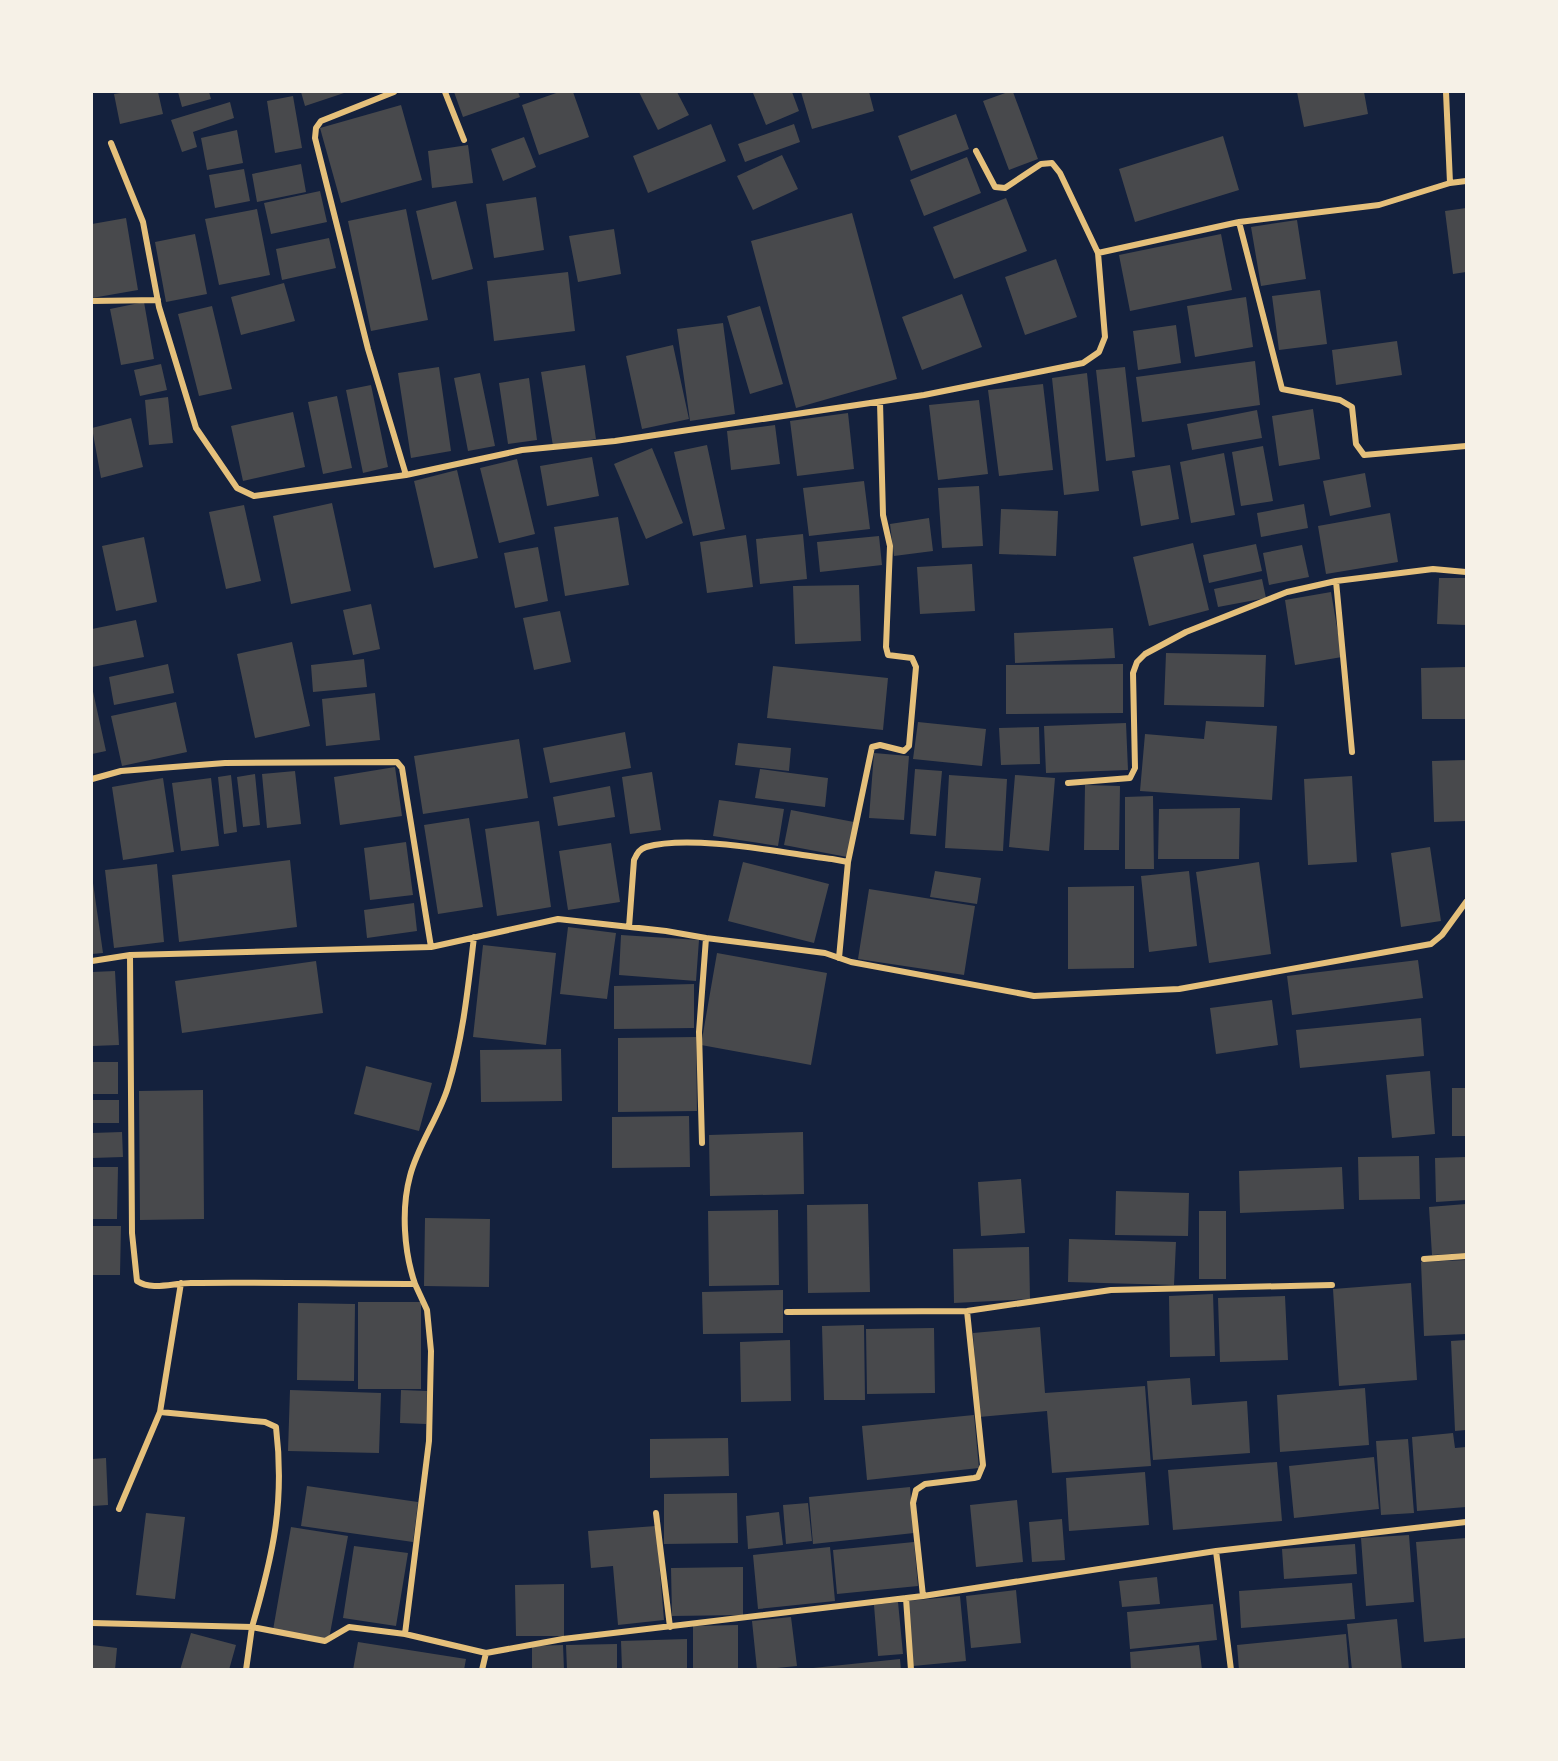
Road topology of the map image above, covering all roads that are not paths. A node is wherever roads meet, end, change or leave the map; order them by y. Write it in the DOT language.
graph roads {
  1 [pos="394,92"];
  2 [pos="445,92"];
  3 [pos="1446,92"];
  4 [pos="464,140"];
  5 [pos="111,143"];
  6 [pos="976,151"];
  7 [pos="1467,181"];
  8 [pos="1450,183"];
  9 [pos="1239,222"];
  10 [pos="1098,253"];
  11 [pos="158,300"];
  12 [pos="92,301"];
  13 [pos="880,402"];
  14 [pos="1467,446"];
  15 [pos="406,475"];
  16 [pos="1467,572"];
  17 [pos="1336,581"];
  18 [pos="1352,752"];
  19 [pos="92,779"];
  20 [pos="1068,783"];
  21 [pos="848,862"];
  22 [pos="1467,902"];
  23 [pos="629,927"];
  24 [pos="474,938"];
  25 [pos="705,938"];
  26 [pos="431,946"];
  27 [pos="130,955"];
  28 [pos="839,958"];
  29 [pos="92,961"];
  30 [pos="702,1143"];
  31 [pos="1467,1256"];
  32 [pos="1424,1259"];
  33 [pos="181,1283"];
  34 [pos="415,1284"];
  35 [pos="1332,1285"];
  36 [pos="967,1311"];
  37 [pos="787,1312"];
  38 [pos="160,1412"];
  39 [pos="119,1509"];
  40 [pos="656,1513"];
  41 [pos="1467,1522"];
  42 [pos="1216,1551"];
  43 [pos="923,1596"];
  44 [pos="906,1598"];
  45 [pos="92,1623"];
  46 [pos="252,1627"];
  47 [pos="670,1627"];
  48 [pos="405,1634"];
  49 [pos="486,1653"];
  50 [pos="246,1670"];
  51 [pos="482,1670"];
  52 [pos="911,1670"];
  53 [pos="1231,1670"];
  1 -- 15 [label="street"];
  2 -- 4 [label="street"];
  3 -- 8 [label="street"];
  5 -- 11 [label="street"];
  6 -- 10 [label="street"];
  7 -- 8 [label="street"];
  8 -- 9 [label="street"];
  9 -- 10 [label="street"];
  9 -- 14 [label="street"];
  10 -- 13 [label="street"];
  11 -- 12 [label="street"];
  11 -- 15 [label="street"];
  13 -- 15 [label="street"];
  13 -- 21 [label="street"];
  16 -- 17 [label="street"];
  17 -- 18 [label="street"];
  17 -- 20 [label="street"];
  19 -- 26 [label="street"];
  21 -- 23 [label="street"];
  21 -- 28 [label="street"];
  22 -- 28 [label="street"];
  23 -- 24 [label="street"];
  23 -- 25 [label="street"];
  24 -- 26 [label="street"];
  24 -- 34 [label="street"];
  25 -- 28 [label="street"];
  25 -- 30 [label="street"];
  26 -- 27 [label="street"];
  27 -- 29 [label="street"];
  27 -- 33 [label="street"];
  31 -- 32 [label="street"];
  33 -- 34 [label="street"];
  33 -- 38 [label="street"];
  34 -- 48 [label="street"];
  35 -- 36 [label="street"];
  36 -- 37 [label="street"];
  36 -- 43 [label="street"];
  38 -- 39 [label="street"];
  38 -- 46 [label="street"];
  40 -- 47 [label="street"];
  41 -- 42 [label="street"];
  42 -- 43 [label="street"];
  42 -- 53 [label="street"];
  43 -- 44 [label="street"];
  44 -- 47 [label="street"];
  44 -- 52 [label="street"];
  45 -- 46 [label="street"];
  46 -- 48 [label="street"];
  46 -- 50 [label="street"];
  47 -- 49 [label="street"];
  48 -- 49 [label="street"];
  49 -- 51 [label="street"];
}
